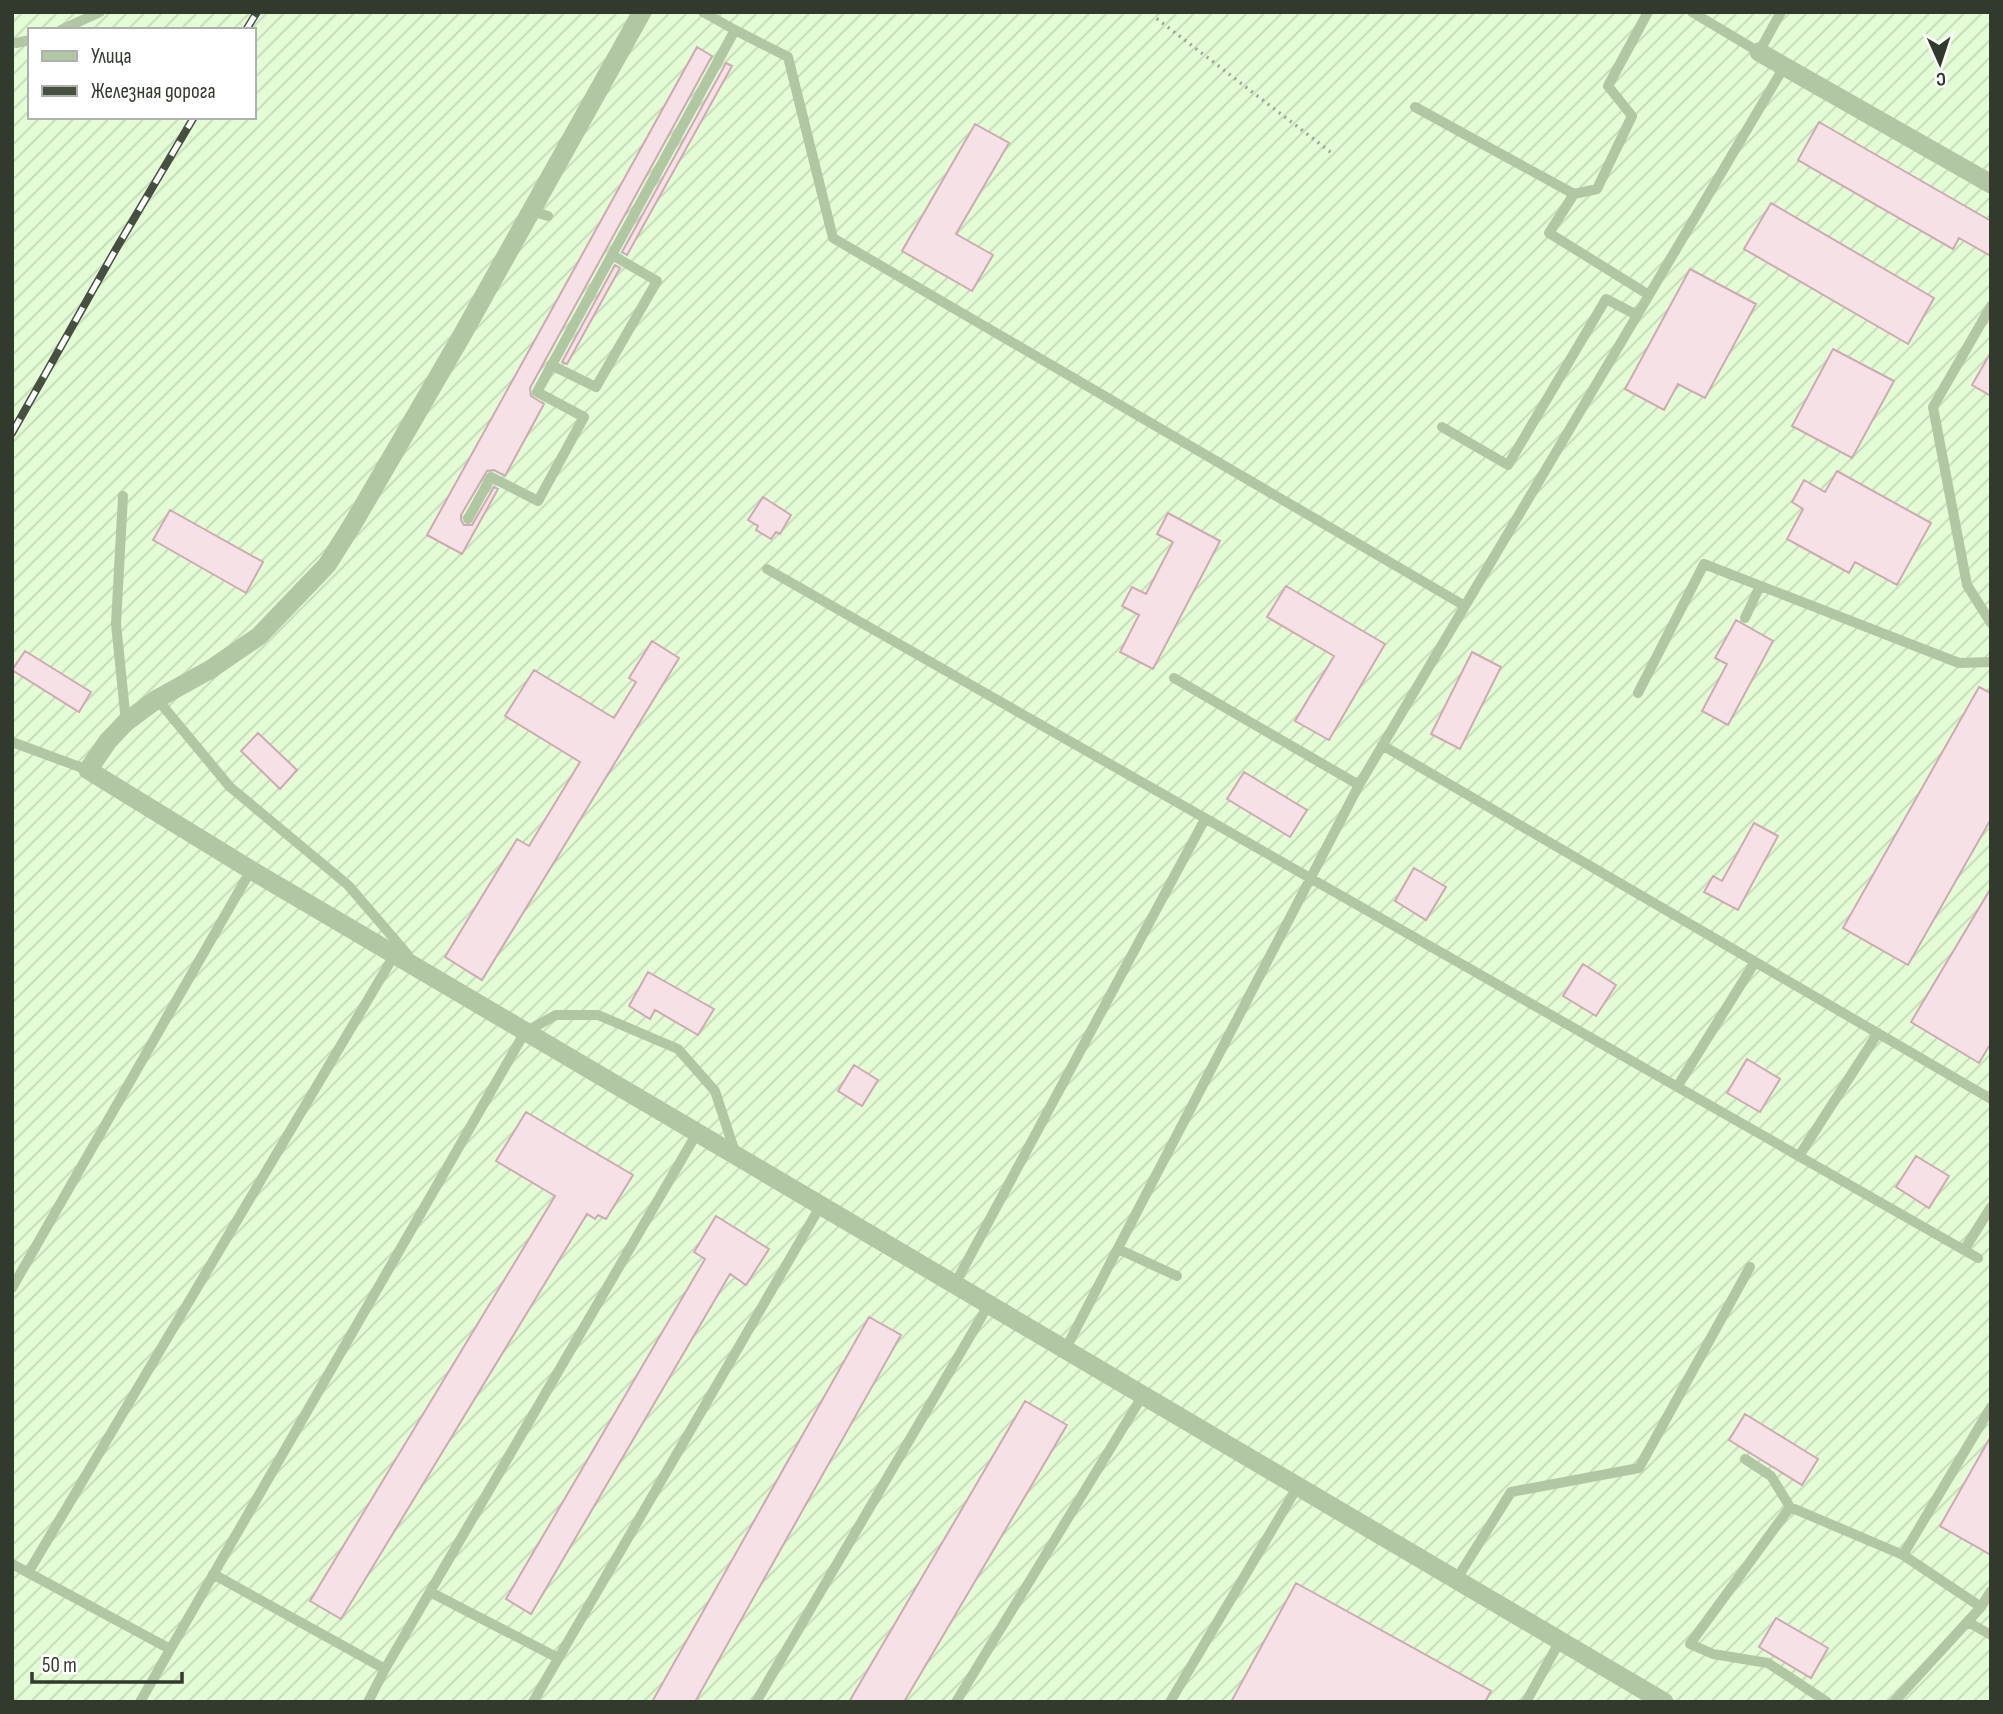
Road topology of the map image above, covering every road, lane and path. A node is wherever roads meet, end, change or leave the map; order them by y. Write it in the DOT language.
graph roads {
  1 [pos="100,12"];
  2 [pos="642,12"];
  3 [pos="704,12"];
  4 [pos="1157,12"];
  5 [pos="1648,12"];
  6 [pos="1692,12"];
  7 [pos="1781,12"];
  8 [pos="65,28"];
  9 [pos="734,30"];
  10 [pos="1759,52"];
  11 [pos="1784,67"];
  12 [pos="1415,107"];
  13 [pos="1333,154"];
  14 [pos="1991,184"];
  15 [pos="1574,194"];
  16 [pos="612,255"];
  17 [pos="1649,295"];
  18 [pos="1991,306"];
  19 [pos="1637,315"];
  20 [pos="1987,321"];
  21 [pos="551,365"];
  22 [pos="1442,427"];
  23 [pos="122,496"];
  24 [pos="468,519"];
  25 [pos="767,569"];
  26 [pos="1760,586"];
  27 [pos="1465,606"];
  28 [pos="1745,618"];
  29 [pos="1991,623"];
  30 [pos="1991,662"];
  31 [pos="1174,678"];
  32 [pos="1638,693"];
  33 [pos="157,699"];
  34 [pos="126,722"];
  35 [pos="12,742"];
  36 [pos="1382,745"];
  37 [pos="88,770"];
  38 [pos="1359,785"];
  39 [pos="1205,819"];
  40 [pos="251,870"];
  41 [pos="1310,879"];
  42 [pos="395,954"];
  43 [pos="1755,962"];
  44 [pos="420,969"];
  45 [pos="525,1032"];
  46 [pos="1878,1033"];
  47 [pos="1677,1087"];
  48 [pos="1991,1099"];
  49 [pos="697,1133"];
  50 [pos="737,1156"];
  51 [pos="1799,1156"];
  52 [pos="821,1205"];
  53 [pos="1991,1206"];
  54 [pos="1118,1249"];
  55 [pos="1964,1250"];
  56 [pos="1978,1258"];
  57 [pos="1750,1266"];
  58 [pos="1177,1276"];
  59 [pos="955,1284"];
  60 [pos="12,1288"];
  61 [pos="989,1304"];
  62 [pos="1065,1350"];
  63 [pos="1143,1395"];
  64 [pos="1991,1407"];
  65 [pos="1745,1459"];
  66 [pos="1298,1486"];
  67 [pos="1790,1507"];
  68 [pos="1903,1555"];
  69 [pos="12,1564"];
  70 [pos="28,1573"];
  71 [pos="213,1574"];
  72 [pos="1456,1580"];
  73 [pos="1991,1591"];
  74 [pos="430,1592"];
  75 [pos="1981,1607"];
  76 [pos="1968,1622"];
  77 [pos="1991,1634"];
  78 [pos="1560,1641"];
  79 [pos="170,1649"];
  80 [pos="558,1658"];
  81 [pos="385,1669"];
  82 [pos="140,1702"];
  83 [pos="368,1702"];
  84 [pos="533,1702"];
  85 [pos="756,1702"];
  86 [pos="957,1702"];
  87 [pos="1170,1702"];
  88 [pos="1526,1702"];
  89 [pos="1664,1702"];
  90 [pos="1827,1702"];
  91 [pos="1894,1702"];
  1 -- 8 [label="lane"];
  2 -- 33 [label="street"];
  3 -- 9 [label="lane"];
  4 -- 13 [label="path"];
  5 -- 15 [label="lane"];
  6 -- 10 [label="lane"];
  7 -- 10 [label="lane"];
  9 -- 16 [label="lane"];
  9 -- 27 [label="lane"];
  10 -- 11 [label="street"];
  11 -- 14 [label="street"];
  11 -- 17 [label="lane"];
  12 -- 15 [label="lane"];
  15 -- 17 [label="lane"];
  16 -- 21 [label="lane"];
  16 -- 21 [label="lane"];
  17 -- 19 [label="lane"];
  18 -- 20 [label="lane"];
  19 -- 22 [label="lane"];
  19 -- 27 [label="lane"];
  20 -- 29 [label="lane"];
  21 -- 24 [label="lane"];
  23 -- 34 [label="lane"];
  25 -- 39 [label="lane"];
  26 -- 28 [label="lane"];
  26 -- 30 [label="lane"];
  26 -- 32 [label="lane"];
  27 -- 36 [label="lane"];
  31 -- 38 [label="lane"];
  33 -- 34 [label="street"];
  33 -- 44 [label="lane"];
  34 -- 37 [label="street"];
  35 -- 37 [label="lane"];
  36 -- 38 [label="lane"];
  36 -- 43 [label="lane"];
  37 -- 40 [label="street"];
  38 -- 41 [label="lane"];
  39 -- 41 [label="lane"];
  39 -- 59 [label="lane"];
  40 -- 42 [label="street"];
  40 -- 60 [label="lane"];
  41 -- 47 [label="lane"];
  41 -- 54 [label="lane"];
  42 -- 44 [label="street"];
  42 -- 70 [label="lane"];
  43 -- 46 [label="lane"];
  43 -- 47 [label="lane"];
  44 -- 45 [label="street"];
  45 -- 49 [label="street"];
  45 -- 50 [label="lane"];
  45 -- 71 [label="lane"];
  46 -- 48 [label="lane"];
  46 -- 51 [label="lane"];
  47 -- 51 [label="lane"];
  49 -- 50 [label="street"];
  49 -- 74 [label="lane"];
  50 -- 52 [label="street"];
  51 -- 55 [label="lane"];
  52 -- 59 [label="street"];
  52 -- 80 [label="lane"];
  53 -- 55 [label="lane"];
  54 -- 58 [label="lane"];
  54 -- 62 [label="lane"];
  55 -- 56 [label="lane"];
  57 -- 72 [label="lane"];
  59 -- 61 [label="street"];
  61 -- 62 [label="street"];
  61 -- 85 [label="lane"];
  62 -- 63 [label="street"];
  63 -- 66 [label="street"];
  63 -- 86 [label="lane"];
  64 -- 68 [label="lane"];
  65 -- 67 [label="lane"];
  66 -- 72 [label="street"];
  66 -- 87 [label="lane"];
  67 -- 68 [label="lane"];
  67 -- 90 [label="lane"];
  68 -- 75 [label="lane"];
  69 -- 70 [label="lane"];
  70 -- 79 [label="lane"];
  71 -- 79 [label="lane"];
  71 -- 81 [label="lane"];
  72 -- 78 [label="street"];
  73 -- 75 [label="lane"];
  74 -- 80 [label="lane"];
  74 -- 81 [label="lane"];
  75 -- 76 [label="lane"];
  76 -- 77 [label="lane"];
  76 -- 91 [label="lane"];
  78 -- 88 [label="lane"];
  78 -- 89 [label="street"];
  79 -- 82 [label="lane"];
  80 -- 84 [label="lane"];
  81 -- 83 [label="lane"];
}
